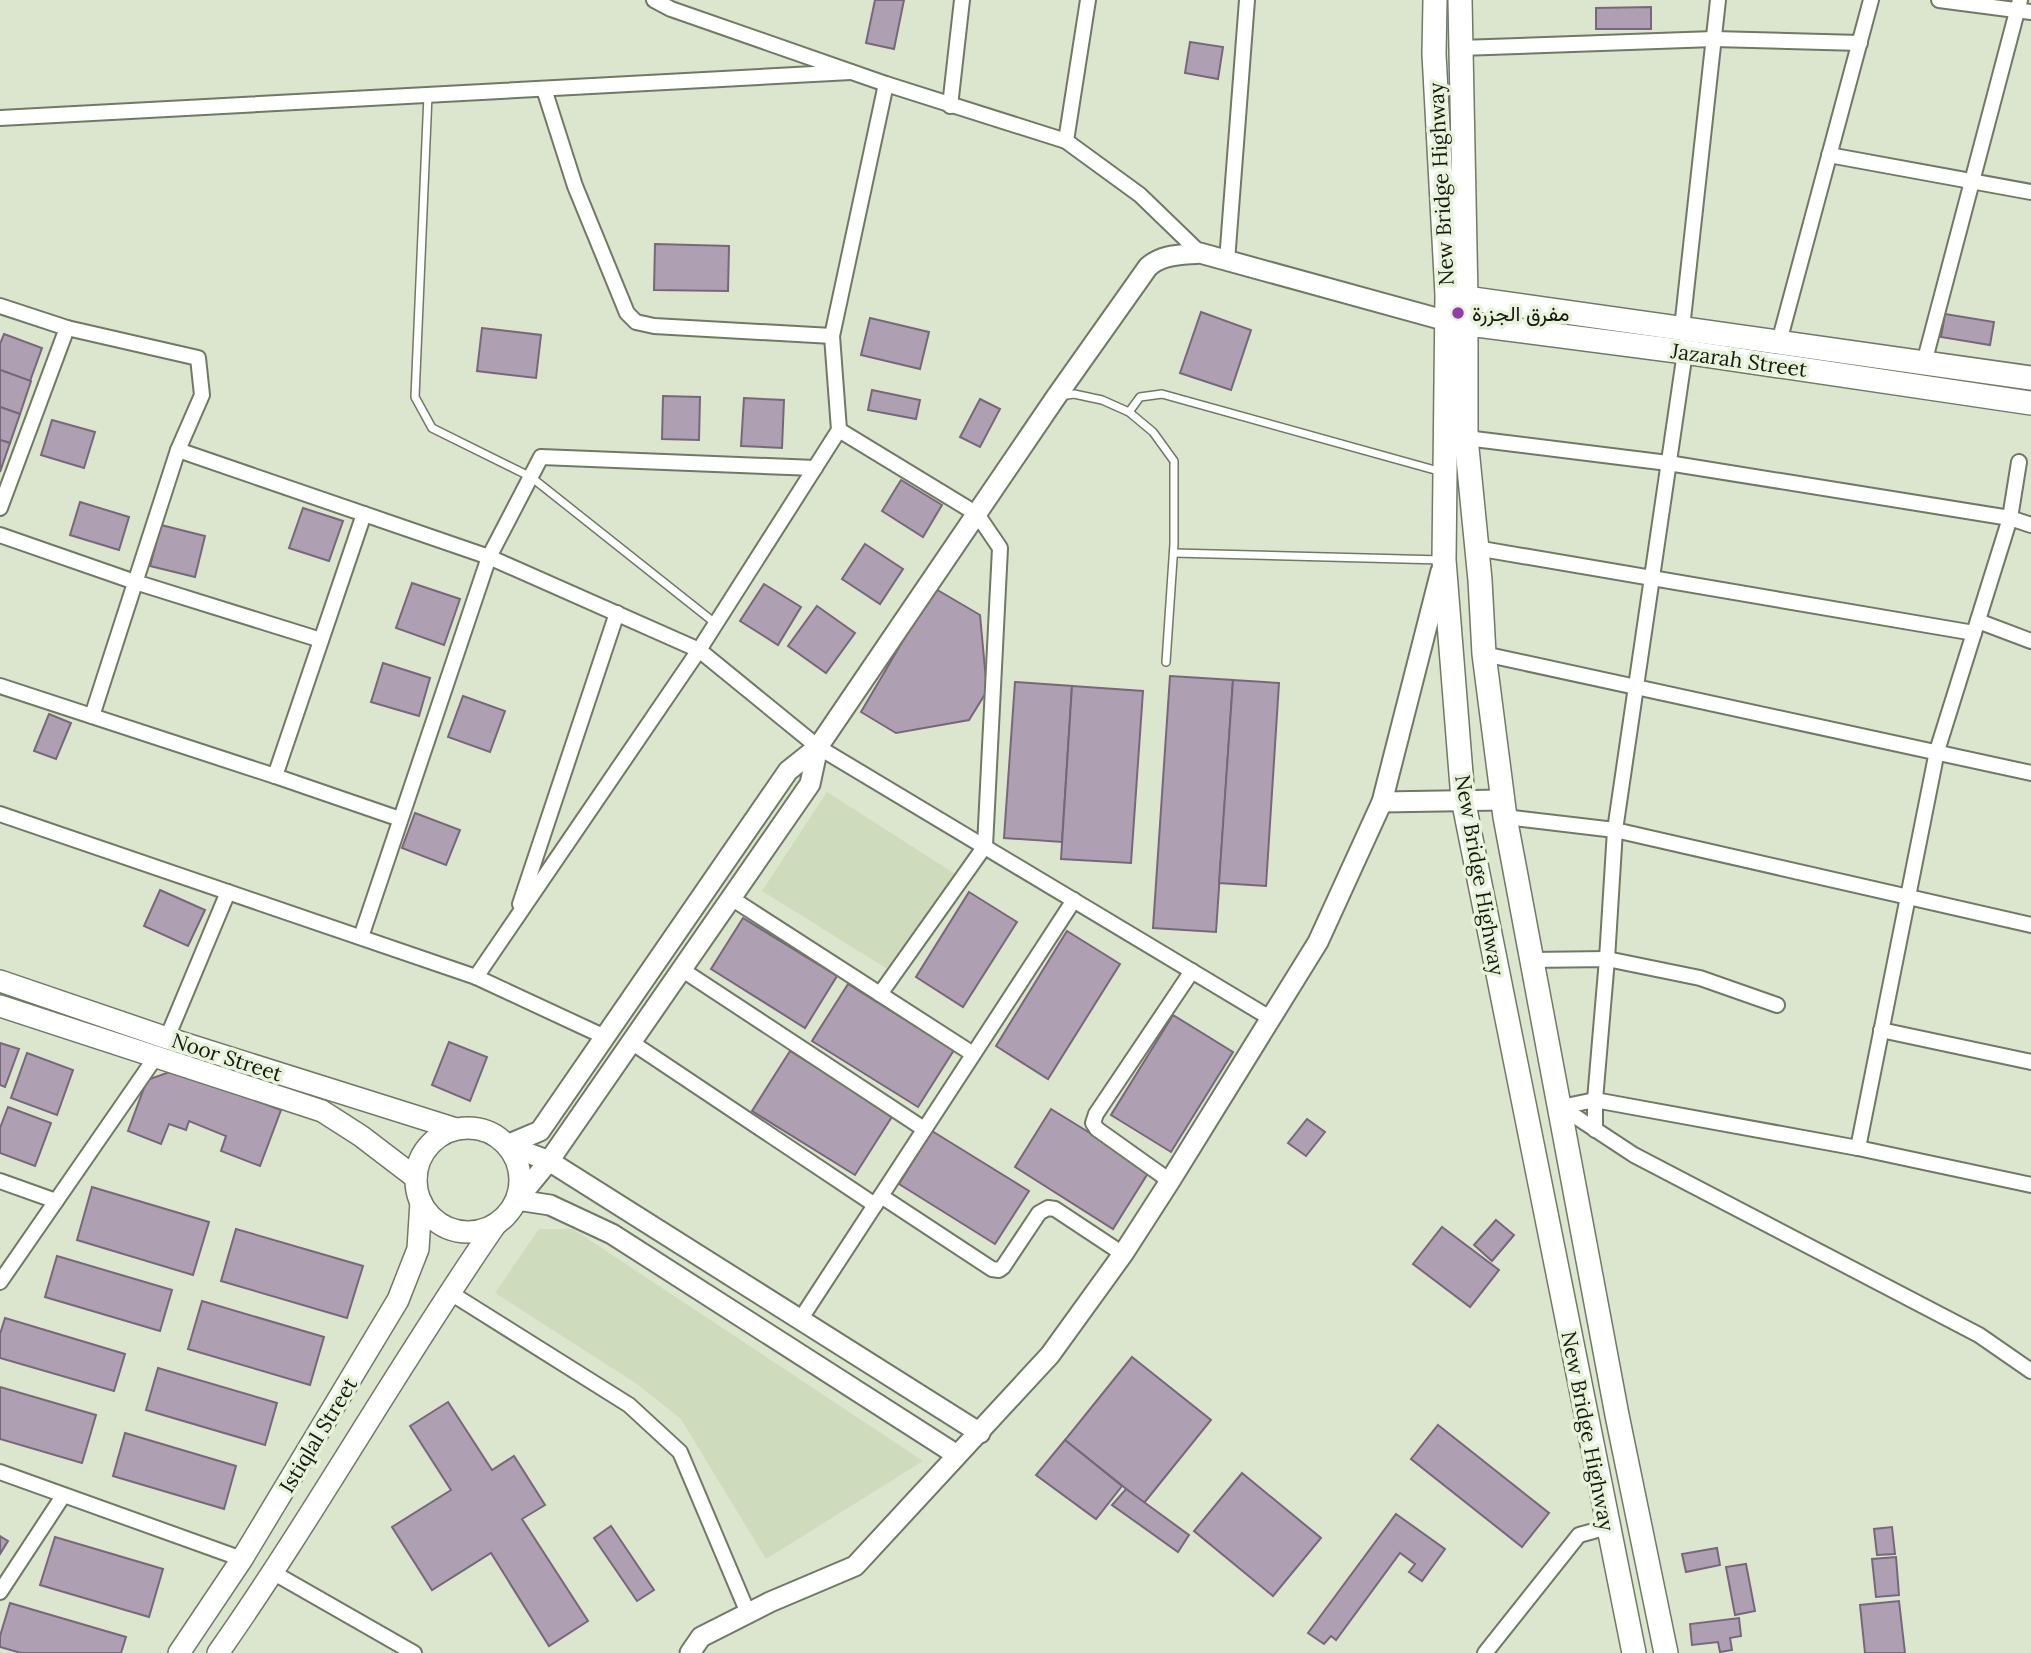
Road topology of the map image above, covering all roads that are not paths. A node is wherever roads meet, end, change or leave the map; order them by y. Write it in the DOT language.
graph roads {
  1 [pos="654,0"];
  2 [pos="962,0"];
  3 [pos="1088,0"];
  4 [pos="1247,0"];
  5 [pos="1435,0"];
  6 [pos="1460,0"];
  7 [pos="1718,0"];
  8 [pos="1871,0"];
  9 [pos="1939,0"];
  10 [pos="672,5"];
  11 [pos="2023,7"];
  12 [pos="1714,39"];
  13 [pos="1860,43"];
  14 [pos="1460,48"];
  15 [pos="850,72"];
  16 [pos="886,84"];
  17 [pos="544,89"];
  18 [pos="428,95"];
  19 [pos="950,106"];
  20 [pos="0,118"];
  21 [pos="1066,141"];
  22 [pos="1829,155"];
  23 [pos="1972,181"];
  24 [pos="2031,192"];
  25 [pos="1200,253"];
  26 [pos="1227,261"];
  27 [pos="1457,297"];
  28 [pos="0,306"];
  29 [pos="1456,322"];
  30 [pos="67,328"];
  31 [pos="1682,328"];
  32 [pos="832,336"];
  33 [pos="1779,342"];
  34 [pos="1685,352"];
  35 [pos="1924,363"];
  36 [pos="2031,378"];
  37 [pos="1056,397"];
  38 [pos="2031,402"];
  39 [pos="1129,412"];
  40 [pos="839,430"];
  41 [pos="1466,438"];
  42 [pos="178,450"];
  43 [pos="2019,462"];
  44 [pos="1668,463"];
  45 [pos="815,468"];
  46 [pos="1446,473"];
  47 [pos="531,477"];
  48 [pos="0,508"];
  49 [pos="364,513"];
  50 [pos="977,514"];
  51 [pos="2010,517"];
  52 [pos="2031,525"];
  53 [pos="0,535"];
  54 [pos="1476,548"];
  55 [pos="1174,552"];
  56 [pos="489,557"];
  57 [pos="1444,560"];
  58 [pos="1652,578"];
  59 [pos="135,582"];
  60 [pos="617,613"];
  61 [pos="716,624"];
  62 [pos="1976,627"];
  63 [pos="321,640"];
  64 [pos="2031,641"];
  65 [pos="699,650"];
  66 [pos="1483,654"];
  67 [pos="1166,662"];
  68 [pos="1635,685"];
  69 [pos="0,686"];
  70 [pos="92,716"];
  71 [pos="818,747"];
  72 [pos="1937,751"];
  73 [pos="2031,773"];
  74 [pos="275,776"];
  75 [pos="1463,799"];
  76 [pos="1382,802"];
  77 [pos="1504,808"];
  78 [pos="0,814"];
  79 [pos="401,819"];
  80 [pos="1615,831"];
  81 [pos="985,846"];
  82 [pos="228,892"];
  83 [pos="1908,897"];
  84 [pos="731,898"];
  85 [pos="1074,900"];
  86 [pos="514,920"];
  87 [pos="2031,925"];
  88 [pos="361,937"];
  89 [pos="1531,960"];
  90 [pos="1607,960"];
  91 [pos="681,969"];
  92 [pos="1192,971"];
  93 [pos="476,977"];
  94 [pos="0,981"];
  95 [pos="880,994"];
  96 [pos="1777,1005"];
  97 [pos="0,1006"];
  98 [pos="1270,1018"];
  99 [pos="1881,1030"];
  100 [pos="605,1037"];
  101 [pos="167,1038"];
  102 [pos="631,1042"];
  103 [pos="973,1054"];
  104 [pos="155,1058"];
  105 [pos="2031,1062"];
  106 [pos="1595,1100"];
  107 [pos="1561,1107"];
  108 [pos="456,1129"];
  109 [pos="924,1129"];
  110 [pos="1595,1130"];
  111 [pos="507,1145"];
  112 [pos="1858,1148"];
  113 [pos="549,1161"];
  114 [pos="416,1178"];
  115 [pos="0,1181"];
  116 [pos="1170,1181"];
  117 [pos="2031,1185"];
  118 [pos="517,1200"];
  119 [pos="878,1200"];
  120 [pos="56,1201"];
  121 [pos="421,1202"];
  122 [pos="496,1224"];
  123 [pos="1123,1254"];
  124 [pos="0,1282"];
  125 [pos="449,1292"];
  126 [pos="800,1320"];
  127 [pos="2031,1371"];
  128 [pos="980,1433"];
  129 [pos="957,1455"];
  130 [pos="0,1472"];
  131 [pos="63,1496"];
  132 [pos="1608,1527"];
  133 [pos="242,1559"];
  134 [pos="274,1573"];
  135 [pos="0,1592"];
  136 [pos="748,1613"];
  137 [pos="179,1653"];
  138 [pos="218,1653"];
  139 [pos="414,1653"];
  140 [pos="690,1653"];
  141 [pos="1485,1653"];
  142 [pos="1634,1653"];
  143 [pos="1666,1653"];
  1 -- 10 [label="street"];
  2 -- 19 [label="street"];
  3 -- 21 [label="street"];
  4 -- 26 [label="street"];
  5 -- 27 [label="main road, New Bridge Highway"];
  6 -- 14 [label="main road, New Bridge Highway"];
  7 -- 12 [label="street"];
  8 -- 13 [label="street"];
  9 -- 11 [label="street"];
  10 -- 15 [label="street"];
  11 -- 23 [label="street"];
  12 -- 13 [label="street"];
  12 -- 14 [label="street"];
  12 -- 31 [label="street"];
  13 -- 22 [label="street"];
  14 -- 27 [label="main road, New Bridge Highway"];
  15 -- 16 [label="street"];
  15 -- 17 [label="street"];
  16 -- 19 [label="street"];
  16 -- 32 [label="street"];
  17 -- 18 [label="street"];
  17 -- 32 [label="street"];
  18 -- 20 [label="street"];
  18 -- 47 [label="lane"];
  19 -- 21 [label="street"];
  21 -- 25 [label="street"];
  22 -- 23 [label="street"];
  22 -- 33 [label="street"];
  23 -- 24 [label="street"];
  23 -- 35 [label="street"];
  25 -- 26 [label="street"];
  25 -- 37 [label="street"];
  26 -- 29 [label="street"];
  27 -- 29 [label="main road, New Bridge Highway"];
  27 -- 31 [label="main road, Jazarah Street"];
  28 -- 30 [label="street"];
  29 -- 34 [label="main road, Jazarah Street"];
  29 -- 41 [label="main road, New Bridge Highway"];
  29 -- 46 [label="main road, New Bridge Highway"];
  30 -- 42 [label="street"];
  30 -- 48 [label="street"];
  31 -- 33 [label="main road, Jazarah Street"];
  32 -- 40 [label="street"];
  33 -- 35 [label="main road, Jazarah Street"];
  34 -- 38 [label="main road, Jazarah Street"];
  34 -- 44 [label="street"];
  35 -- 36 [label="main road, Jazarah Street"];
  37 -- 39 [label="lane"];
  37 -- 50 [label="street"];
  39 -- 46 [label="lane"];
  39 -- 55 [label="lane"];
  40 -- 45 [label="street"];
  40 -- 50 [label="street"];
  41 -- 44 [label="street"];
  41 -- 54 [label="main road, New Bridge Highway"];
  42 -- 49 [label="street"];
  42 -- 59 [label="street"];
  43 -- 51 [label="street"];
  44 -- 51 [label="street"];
  44 -- 58 [label="street"];
  45 -- 47 [label="street"];
  45 -- 61 [label="street"];
  46 -- 57 [label="main road, New Bridge Highway"];
  47 -- 56 [label="street"];
  47 -- 61 [label="lane"];
  49 -- 56 [label="street"];
  49 -- 63 [label="street"];
  50 -- 71 [label="street"];
  50 -- 81 [label="street"];
  51 -- 52 [label="street"];
  51 -- 62 [label="street"];
  53 -- 59 [label="street"];
  54 -- 58 [label="street"];
  54 -- 66 [label="main road, New Bridge Highway"];
  55 -- 57 [label="lane"];
  55 -- 67 [label="lane"];
  56 -- 60 [label="street"];
  56 -- 79 [label="street"];
  57 -- 75 [label="main road, New Bridge Highway"];
  57 -- 76 [label="street"];
  58 -- 62 [label="street"];
  58 -- 68 [label="street"];
  59 -- 63 [label="street"];
  59 -- 70 [label="street"];
  60 -- 65 [label="street"];
  60 -- 86 [label="street"];
  61 -- 65 [label="street"];
  62 -- 64 [label="street"];
  62 -- 72 [label="street"];
  63 -- 74 [label="street"];
  65 -- 71 [label="street"];
  65 -- 86 [label="street"];
  66 -- 68 [label="street"];
  66 -- 77 [label="main road, New Bridge Highway"];
  68 -- 72 [label="street"];
  68 -- 80 [label="street"];
  69 -- 70 [label="street"];
  70 -- 74 [label="street"];
  71 -- 81 [label="street"];
  71 -- 84 [label="street"];
  71 -- 100 [label="street"];
  72 -- 73 [label="street"];
  72 -- 83 [label="street"];
  74 -- 79 [label="street"];
  75 -- 76 [label="street"];
  75 -- 77 [label="street"];
  75 -- 132 [label="main road, New Bridge Highway"];
  76 -- 98 [label="street"];
  77 -- 80 [label="street"];
  77 -- 89 [label="main road, New Bridge Highway"];
  78 -- 82 [label="street"];
  79 -- 88 [label="street"];
  80 -- 83 [label="street"];
  80 -- 90 [label="street"];
  81 -- 85 [label="street"];
  81 -- 95 [label="street"];
  82 -- 88 [label="street"];
  82 -- 101 [label="street"];
  83 -- 87 [label="street"];
  83 -- 99 [label="street"];
  84 -- 91 [label="street"];
  84 -- 95 [label="street"];
  85 -- 92 [label="street"];
  85 -- 103 [label="street"];
  86 -- 93 [label="street"];
  88 -- 93 [label="street"];
  89 -- 90 [label="street"];
  89 -- 107 [label="main road, New Bridge Highway"];
  90 -- 96 [label="street"];
  90 -- 106 [label="street"];
  91 -- 102 [label="street"];
  91 -- 109 [label="street"];
  92 -- 98 [label="street"];
  92 -- 116 [label="street"];
  93 -- 100 [label="street"];
  94 -- 101 [label="main road, Noor Street"];
  95 -- 103 [label="street"];
  97 -- 104 [label="main road, Noor Street"];
  98 -- 116 [label="street"];
  99 -- 105 [label="street"];
  99 -- 112 [label="street"];
  100 -- 111 [label="street"];
  101 -- 108 [label="main road, Noor Street"];
  102 -- 113 [label="street"];
  102 -- 119 [label="street"];
  103 -- 109 [label="street"];
  104 -- 114 [label="main road, Noor Street"];
  104 -- 120 [label="street"];
  106 -- 107 [label="street"];
  106 -- 110 [label="street"];
  106 -- 112 [label="street"];
  107 -- 110 [label="street"];
  107 -- 143 [label="main road, New Bridge Highway"];
  108 -- 111 [label="main road"];
  108 -- 114 [label="main road"];
  109 -- 119 [label="street"];
  110 -- 127 [label="street"];
  111 -- 113 [label="street"];
  111 -- 118 [label="main road"];
  112 -- 117 [label="street"];
  113 -- 118 [label="street"];
  113 -- 126 [label="street"];
  114 -- 121 [label="main road"];
  115 -- 120 [label="street"];
  116 -- 123 [label="street"];
  118 -- 122 [label="main road"];
  118 -- 129 [label="street"];
  119 -- 123 [label="street"];
  119 -- 126 [label="street"];
  120 -- 124 [label="street"];
  121 -- 122 [label="main road"];
  121 -- 133 [label="main road, Istiqlal Street"];
  122 -- 125 [label="main road, Istiqlal Street"];
  123 -- 128 [label="street"];
  125 -- 134 [label="main road, Istiqlal Street"];
  125 -- 136 [label="street"];
  126 -- 128 [label="street"];
  128 -- 129 [label="street"];
  129 -- 136 [label="street"];
  130 -- 131 [label="street"];
  131 -- 133 [label="street"];
  131 -- 135 [label="street"];
  132 -- 141 [label="street"];
  132 -- 142 [label="main road, New Bridge Highway"];
  133 -- 137 [label="main road, Istiqlal Street"];
  134 -- 138 [label="main road, Istiqlal Street"];
  134 -- 139 [label="street"];
  136 -- 140 [label="street"];
}
